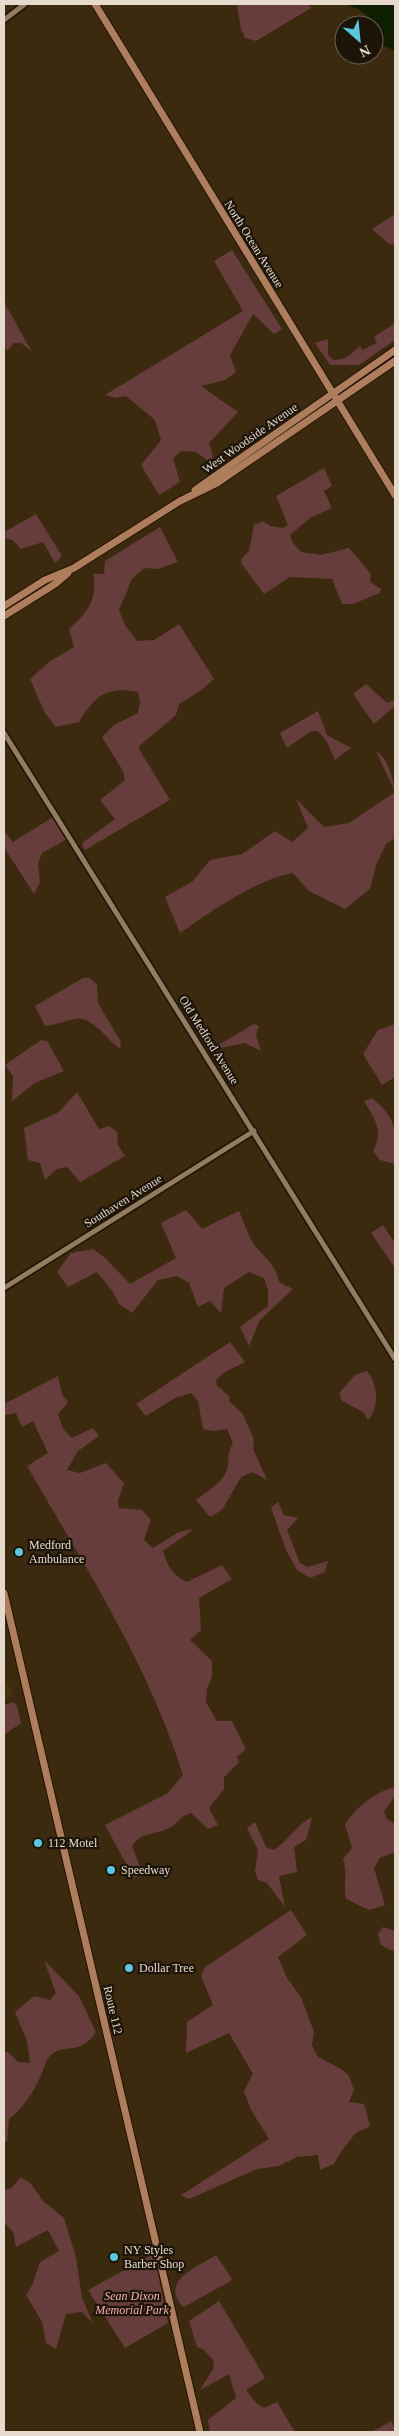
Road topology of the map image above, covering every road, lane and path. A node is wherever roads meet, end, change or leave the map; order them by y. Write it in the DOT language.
graph roads {
  1 [pos="25,4"];
  2 [pos="95,4"];
  3 [pos="4,20"];
  4 [pos="395,350"];
  5 [pos="395,362"];
  6 [pos="333,394"];
  7 [pos="338,402"];
  8 [pos="395,495"];
  9 [pos="180,501"];
  10 [pos="74,568"];
  11 [pos="4,606"];
  12 [pos="4,616"];
  13 [pos="4,733"];
  14 [pos="254,1131"];
  15 [pos="4,1288"];
  16 [pos="395,1359"];
  17 [pos="4,1593"];
  18 [pos="200,2432"];
  1 -- 3 [label="street"];
  2 -- 6 [label="main road, North Ocean Avenue"];
  4 -- 6 [label="main road, West Woodside Avenue"];
  5 -- 7 [label="main road, West Woodside Avenue"];
  6 -- 7 [label="main road, North Ocean Avenue"];
  6 -- 9 [label="main road, West Woodside Avenue"];
  7 -- 8 [label="main road, North Ocean Avenue"];
  7 -- 9 [label="main road, West Woodside Avenue"];
  9 -- 10 [label="main road, West Woodside Avenue"];
  10 -- 11 [label="main road, West Woodside Avenue"];
  10 -- 12 [label="main road, West Woodside Avenue"];
  13 -- 14 [label="street, Old Medford Avenue"];
  14 -- 15 [label="street, Southaven Avenue"];
  14 -- 16 [label="street, Old Medford Avenue"];
  17 -- 18 [label="main road, Route 112"];
}
